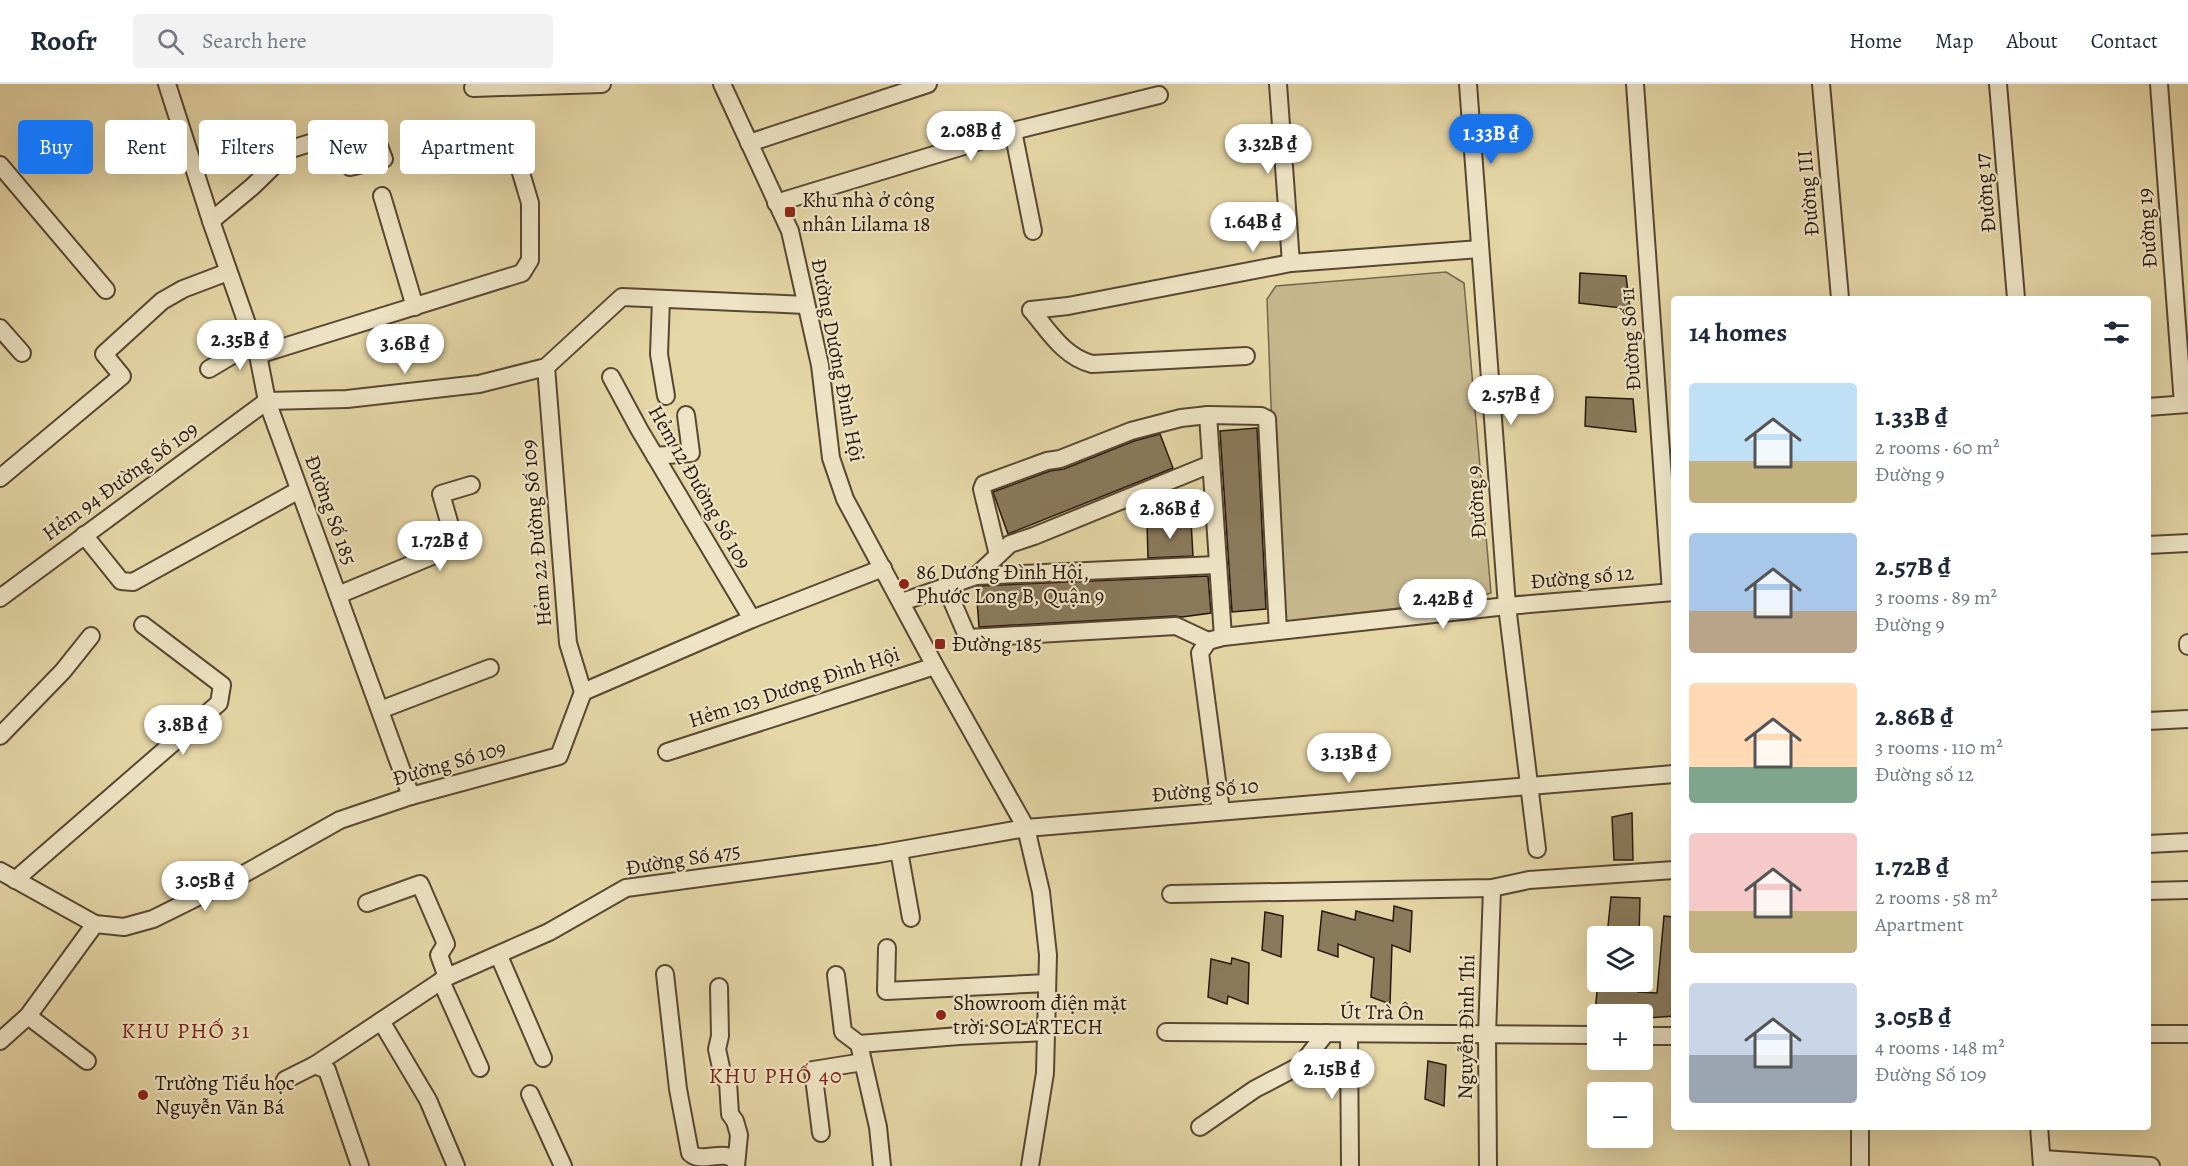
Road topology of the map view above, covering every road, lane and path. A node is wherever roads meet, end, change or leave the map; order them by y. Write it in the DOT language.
graph roads {
  1 [pos="168,84"];
  2 [pos="602,84"];
  3 [pos="722,84"];
  4 [pos="928,84"];
  5 [pos="1278,84"];
  6 [pos="1468,84"];
  7 [pos="1635,84"];
  8 [pos="1821,84"];
  9 [pos="1998,84"];
  10 [pos="2159,84"];
  11 [pos="473,88"];
  12 [pos="1159,95"];
  13 [pos="1013,131"];
  14 [pos="749,143"];
  15 [pos="308,144"];
  16 [pos="0,165"];
  17 [pos="521,174"];
  18 [pos="382,196"];
  19 [pos="776,203"];
  20 [pos="211,221"];
  21 [pos="1033,231"];
  22 [pos="1480,249"];
  23 [pos="1292,263"];
  24 [pos="228,272"];
  25 [pos="106,290"];
  26 [pos="1840,296"];
  27 [pos="2016,296"];
  28 [pos="660,299"];
  29 [pos="806,304"];
  30 [pos="415,307"];
  31 [pos="0,328"];
  32 [pos="255,349"];
  33 [pos="22,353"];
  34 [pos="1246,356"];
  35 [pos="546,367"];
  36 [pos="209,369"];
  37 [pos="611,377"];
  38 [pos="666,396"];
  39 [pos="267,401"];
  40 [pos="2186,404"];
  41 [pos="2151,407"];
  42 [pos="686,415"];
  43 [pos="1208,416"];
  44 [pos="655,456"];
  45 [pos="1211,464"];
  46 [pos="0,478"];
  47 [pos="471,484"];
  48 [pos="299,490"];
  49 [pos="84,535"];
  50 [pos="2188,543"];
  51 [pos="2151,544"];
  52 [pos="998,555"];
  53 [pos="1216,565"];
  54 [pos="1671,565"];
  55 [pos="882,568"];
  56 [pos="976,576"];
  57 [pos="946,587"];
  58 [pos="1671,592"];
  59 [pos="338,595"];
  60 [pos="0,598"];
  61 [pos="902,602"];
  62 [pos="1507,606"];
  63 [pos="752,619"];
  64 [pos="143,625"];
  65 [pos="1278,631"];
  66 [pos="91,636"];
  67 [pos="1215,639"];
  68 [pos="935,666"];
  69 [pos="490,668"];
  70 [pos="583,692"];
  71 [pos="380,710"];
  72 [pos="2188,720"];
  73 [pos="2151,721"];
  74 [pos="0,736"];
  75 [pos="667,752"];
  76 [pos="1671,774"];
  77 [pos="1529,786"];
  78 [pos="411,796"];
  79 [pos="1221,811"];
  80 [pos="1026,828"];
  81 [pos="2188,842"];
  82 [pos="2151,844"];
  83 [pos="1537,849"];
  84 [pos="899,851"];
  85 [pos="1671,870"];
  86 [pos="0,871"];
  87 [pos="15,880"];
  88 [pos="1491,888"];
  89 [pos="2188,890"];
  90 [pos="2151,891"];
  91 [pos="1171,894"];
  92 [pos="367,903"];
  93 [pos="911,918"];
  94 [pos="96,924"];
  95 [pos="887,948"];
  96 [pos="499,956"];
  97 [pos="665,974"];
  98 [pos="836,975"];
  99 [pos="444,979"];
  100 [pos="1047,983"];
  101 [pos="719,987"];
  102 [pos="28,1016"];
  103 [pos="381,1021"];
  104 [pos="1046,1032"];
  105 [pos="1166,1032"];
  106 [pos="1326,1034"];
  107 [pos="1349,1034"];
  108 [pos="2151,1034"];
  109 [pos="2188,1034"];
  110 [pos="1487,1035"];
  111 [pos="1587,1035"];
  112 [pos="1653,1036"];
  113 [pos="1671,1036"];
  114 [pos="1,1038"];
  115 [pos="859,1044"];
  116 [pos="543,1058"];
  117 [pos="87,1060"];
  118 [pos="863,1062"];
  119 [pos="315,1065"];
  120 [pos="480,1068"];
  121 [pos="285,1080"];
  122 [pos="530,1094"];
  123 [pos="1200,1127"];
  124 [pos="1860,1130"];
  125 [pos="2039,1130"];
  126 [pos="821,1133"];
  127 [pos="2042,1162"];
  128 [pos="736,1164"];
  129 [pos="360,1166"];
  130 [pos="456,1166"];
  131 [pos="563,1166"];
  132 [pos="882,1166"];
  133 [pos="1030,1166"];
  134 [pos="1350,1166"];
  135 [pos="1488,1166"];
  136 [pos="1860,1166"];
  137 [pos="2151,1166"];
  1 -- 20 [label="street, Đường Số 185"];
  2 -- 11 [label="street"];
  3 -- 14 [label="street, Đường Dương Đình Hội"];
  4 -- 14 [label="street"];
  5 -- 23 [label="street"];
  6 -- 22 [label="street, Đường 9"];
  7 -- 54 [label="street, Đường Số 11"];
  8 -- 26 [label="street, Đường III"];
  9 -- 27 [label="street, Đường 17"];
  10 -- 40 [label="street, Đường 19"];
  12 -- 13 [label="street"];
  13 -- 19 [label="street"];
  13 -- 21 [label="street"];
  14 -- 19 [label="street, Đường Dương Đình Hội"];
  15 -- 20 [label="street"];
  16 -- 25 [label="street"];
  17 -- 30 [label="street"];
  18 -- 30 [label="street"];
  19 -- 29 [label="street, Đường Dương Đình Hội"];
  20 -- 24 [label="street, Đường Số 185"];
  22 -- 23 [label="street"];
  22 -- 62 [label="street, Đường 9"];
  23 -- 34 [label="street"];
  24 -- 32 [label="street, Đường Số 185"];
  24 -- 46 [label="street"];
  28 -- 29 [label="street"];
  28 -- 35 [label="street"];
  28 -- 38 [label="street"];
  29 -- 55 [label="street, Đường Dương Đình Hội"];
  30 -- 32 [label="street"];
  31 -- 33 [label="street"];
  32 -- 36 [label="street"];
  32 -- 39 [label="street, Đường Số 185"];
  35 -- 39 [label="street"];
  35 -- 70 [label="street, Hẻm 22 Đường Số 109"];
  37 -- 44 [label="street, Hẻm 12 Đường Số 109"];
  39 -- 48 [label="street, Đường Số 185"];
  39 -- 49 [label="street, Hẻm 94 Đường Số 109"];
  40 -- 41 [label="street"];
  42 -- 44 [label="street"];
  43 -- 45 [label="street"];
  43 -- 52 [label="street"];
  43 -- 65 [label="street"];
  44 -- 63 [label="street, Hẻm 12 Đường Số 109"];
  45 -- 52 [label="street"];
  45 -- 53 [label="street"];
  47 -- 59 [label="street"];
  48 -- 49 [label="street"];
  48 -- 59 [label="street, Đường Số 185"];
  49 -- 60 [label="street, Hẻm 94 Đường Số 109"];
  50 -- 51 [label="street"];
  52 -- 56 [label="street"];
  53 -- 56 [label="street"];
  53 -- 67 [label="street"];
  55 -- 61 [label="street, Đường Dương Đình Hội"];
  55 -- 63 [label="street"];
  56 -- 57 [label="street"];
  57 -- 61 [label="street"];
  57 -- 67 [label="street"];
  58 -- 62 [label="street, Đường số 12"];
  59 -- 71 [label="street, Đường Số 185"];
  61 -- 68 [label="street, Đường Dương Đình Hội"];
  62 -- 65 [label="street, Đường số 12"];
  62 -- 77 [label="street, Đường 9"];
  63 -- 70 [label="street"];
  64 -- 87 [label="street"];
  65 -- 67 [label="street, Đường số 12"];
  66 -- 74 [label="street"];
  67 -- 79 [label="street"];
  68 -- 75 [label="street, Hẻm 103 Dương Đình Hội"];
  68 -- 80 [label="street, Đường Dương Đình Hội"];
  69 -- 71 [label="street"];
  70 -- 78 [label="street, Đường Số 109"];
  71 -- 78 [label="street, Đường Số 185"];
  72 -- 73 [label="street"];
  76 -- 77 [label="street, Đường Số 10"];
  77 -- 79 [label="street, Đường Số 10"];
  77 -- 83 [label="street, Đường 9"];
  78 -- 94 [label="street, Đường Số 109"];
  79 -- 80 [label="street, Đường Số 10"];
  80 -- 84 [label="street, Đường Số 475"];
  80 -- 100 [label="street, Đường Dương Đình Hội"];
  81 -- 82 [label="street"];
  84 -- 93 [label="street"];
  84 -- 96 [label="street, Đường Số 475"];
  85 -- 88 [label="street"];
  86 -- 87 [label="street, Đường Số 109"];
  87 -- 94 [label="street, Đường Số 109"];
  88 -- 91 [label="street"];
  88 -- 110 [label="street, Nguyễn Đình Thi"];
  89 -- 90 [label="street"];
  92 -- 99 [label="street"];
  94 -- 102 [label="street"];
  95 -- 100 [label="street"];
  96 -- 99 [label="street, Đường Số 475"];
  96 -- 116 [label="street"];
  97 -- 128 [label="street"];
  98 -- 115 [label="street"];
  99 -- 103 [label="street, Đường Số 475"];
  99 -- 120 [label="street"];
  100 -- 104 [label="street, Đường Dương Đình Hội"];
  101 -- 128 [label="street"];
  102 -- 114 [label="street"];
  102 -- 117 [label="street"];
  103 -- 119 [label="street, Đường Số 475"];
  103 -- 130 [label="street"];
  104 -- 115 [label="street"];
  104 -- 133 [label="street, Đường Dương Đình Hội"];
  105 -- 106 [label="street, Út Trà Ôn"];
  106 -- 107 [label="street, Út Trà Ôn"];
  106 -- 123 [label="street"];
  107 -- 110 [label="street, Út Trà Ôn"];
  107 -- 134 [label="street"];
  108 -- 109 [label="street"];
  110 -- 111 [label="street, Út Trà Ôn"];
  110 -- 135 [label="street, Nguyễn Đình Thi"];
  112 -- 113 [label="street"];
  115 -- 118 [label="street"];
  118 -- 126 [label="street"];
  118 -- 132 [label="street"];
  119 -- 121 [label="street, Đường Số 475"];
  119 -- 129 [label="street"];
  122 -- 131 [label="street"];
  124 -- 136 [label="street"];
  125 -- 127 [label="street"];
  127 -- 137 [label="street"];
}
